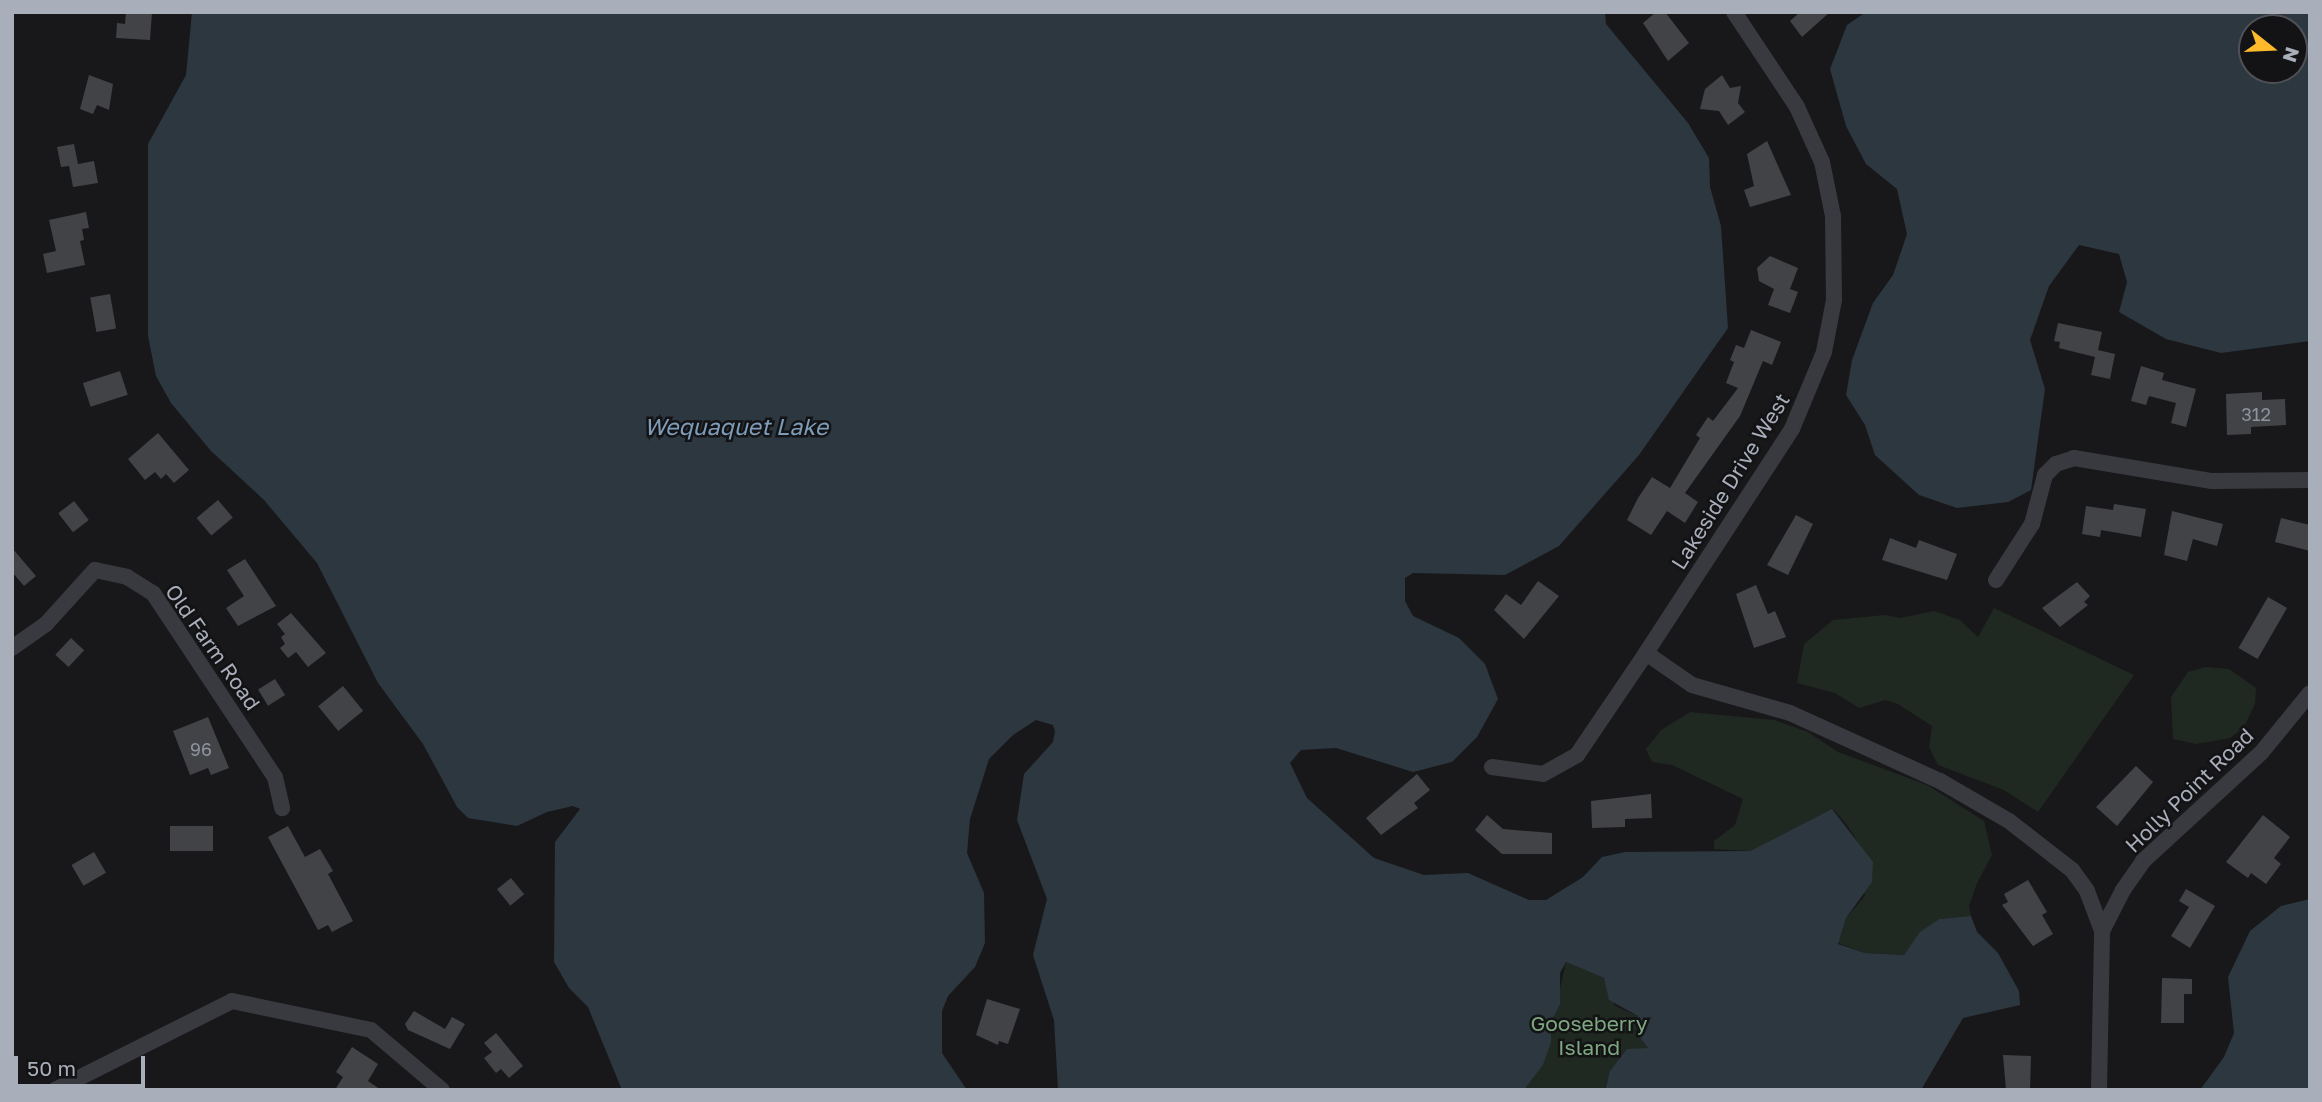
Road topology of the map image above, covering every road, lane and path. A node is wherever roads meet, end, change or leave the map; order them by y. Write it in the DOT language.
graph roads {
  1 [pos="1734,12"];
  2 [pos="2310,481"];
  3 [pos="1996,580"];
  4 [pos="12,649"];
  5 [pos="1646,653"];
  6 [pos="2310,692"];
  7 [pos="1492,767"];
  8 [pos="282,808"];
  9 [pos="2102,931"];
  10 [pos="55,1090"];
  11 [pos="442,1090"];
  12 [pos="2099,1090"];
  1 -- 5 [label="street, Lakeside Drive West"];
  2 -- 3 [label="street"];
  4 -- 8 [label="street, Old Farm Road"];
  5 -- 7 [label="street, Lakeside Drive West"];
  5 -- 9 [label="street"];
  6 -- 9 [label="street, Holly Point Road"];
  9 -- 12 [label="street, Holly Point Road"];
  10 -- 11 [label="street"];
}
